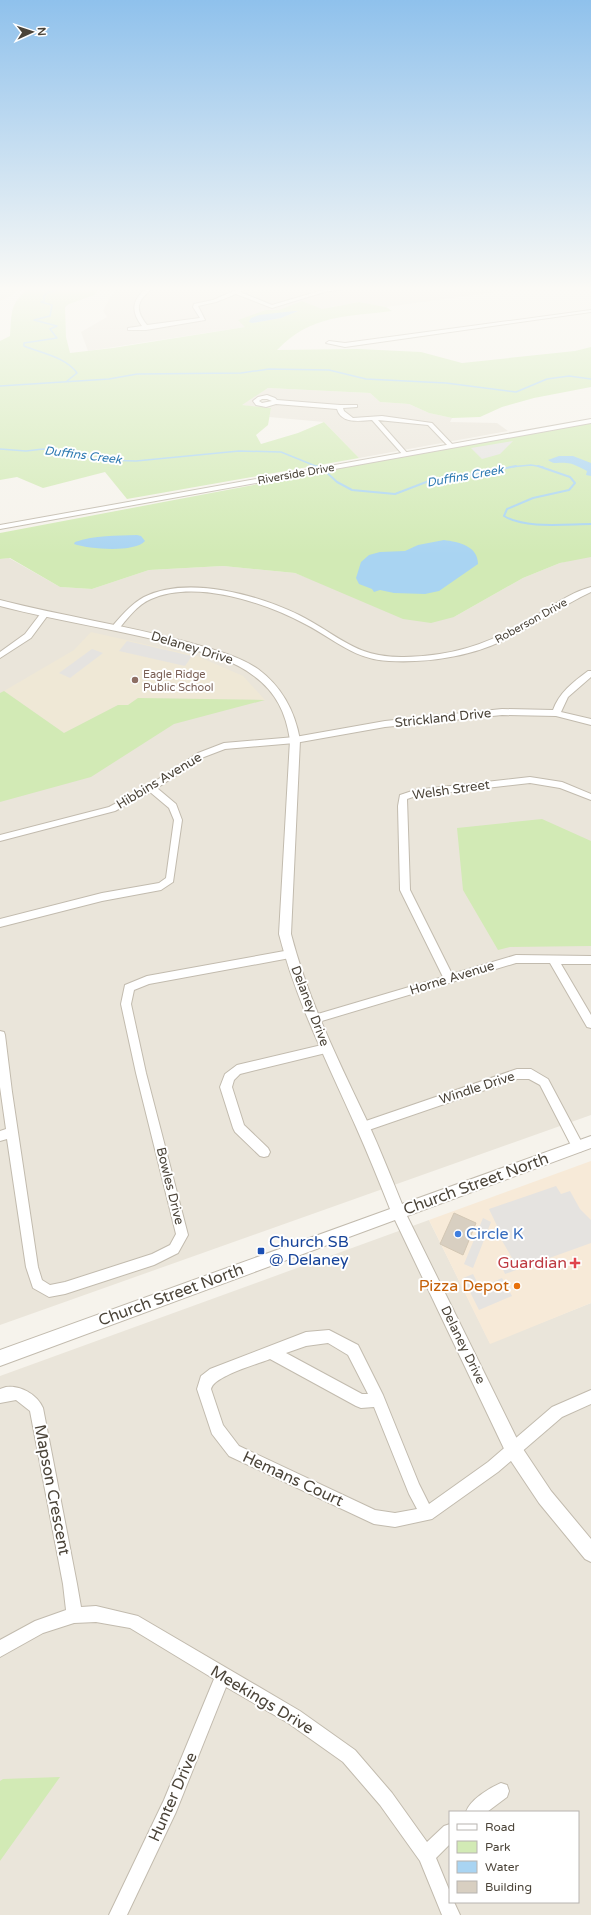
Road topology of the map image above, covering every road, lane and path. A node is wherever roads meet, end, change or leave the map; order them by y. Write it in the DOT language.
graph roads {
  1 [pos="275,402"];
  2 [pos="354,406"];
  3 [pos="340,407"];
  4 [pos="374,418"];
  5 [pos="591,421"];
  6 [pos="451,446"];
  7 [pos="405,454"];
  8 [pos="0,528"];
  9 [pos="591,589"];
  10 [pos="0,603"];
  11 [pos="44,614"];
  12 [pos="115,628"];
  13 [pos="0,656"];
  14 [pos="591,673"];
  15 [pos="556,714"];
  16 [pos="591,722"];
  17 [pos="295,740"];
  18 [pos="151,788"];
  19 [pos="591,797"];
  20 [pos="0,838"];
  21 [pos="0,923"];
  22 [pos="290,954"];
  23 [pos="553,959"];
  24 [pos="591,960"];
  25 [pos="449,978"];
  26 [pos="315,1019"];
  27 [pos="591,1024"];
  28 [pos="0,1035"];
  29 [pos="326,1049"];
  30 [pos="363,1127"];
  31 [pos="12,1132"];
  32 [pos="0,1136"];
  33 [pos="585,1144"];
  34 [pos="264,1152"];
  35 [pos="399,1212"];
  36 [pos="270,1352"];
  37 [pos="0,1358"];
  38 [pos="0,1396"];
  39 [pos="591,1397"];
  40 [pos="378,1400"];
  41 [pos="513,1449"];
  42 [pos="427,1514"];
  43 [pos="591,1553"];
  44 [pos="74,1615"];
  45 [pos="0,1649"];
  46 [pos="222,1676"];
  47 [pos="501,1790"];
  48 [pos="475,1811"];
  49 [pos="449,1833"];
  50 [pos="426,1855"];
  51 [pos="119,1915"];
  52 [pos="451,1915"];
  1 -- 3 [label="street"];
  2 -- 3 [label="street"];
  3 -- 4 [label="street"];
  4 -- 6 [label="street"];
  4 -- 7 [label="street"];
  5 -- 6 [label="street, Riverside Drive"];
  6 -- 7 [label="street, Riverside Drive"];
  7 -- 8 [label="street, Riverside Drive"];
  9 -- 12 [label="street, Roberson Drive"];
  10 -- 11 [label="street, Delaney Drive"];
  11 -- 12 [label="street, Delaney Drive"];
  11 -- 13 [label="street"];
  12 -- 17 [label="street, Delaney Drive"];
  14 -- 15 [label="street"];
  15 -- 16 [label="street, Strickland Drive"];
  15 -- 17 [label="street, Strickland Drive"];
  17 -- 18 [label="street, Hibbins Avenue"];
  17 -- 22 [label="street, Delaney Drive"];
  18 -- 20 [label="street, Hibbins Avenue"];
  18 -- 21 [label="street"];
  19 -- 25 [label="street, Welsh Street"];
  22 -- 26 [label="street, Delaney Drive"];
  22 -- 31 [label="street, Bowles Drive"];
  23 -- 24 [label="street, Horne Avenue"];
  23 -- 25 [label="street, Horne Avenue"];
  23 -- 27 [label="street"];
  25 -- 26 [label="street, Horne Avenue"];
  26 -- 29 [label="street, Delaney Drive"];
  28 -- 31 [label="street, Bowles Drive"];
  29 -- 30 [label="street, Delaney Drive"];
  29 -- 34 [label="street"];
  30 -- 33 [label="street, Windle Drive"];
  30 -- 35 [label="street, Delaney Drive"];
  31 -- 32 [label="street"];
  33 -- 35 [label="street, Church Street North"];
  35 -- 37 [label="street, Church Street North"];
  35 -- 41 [label="street, Delaney Drive"];
  36 -- 40 [label="street"];
  36 -- 40 [label="street, Hemans Court"];
  36 -- 42 [label="street, Hemans Court"];
  38 -- 44 [label="street, Mapson Crescent"];
  39 -- 41 [label="street, Hemans Court"];
  40 -- 42 [label="street, Hemans Court"];
  41 -- 42 [label="street, Hemans Court"];
  41 -- 43 [label="street, Delaney Drive"];
  44 -- 45 [label="street, Meekings Drive"];
  44 -- 46 [label="street, Meekings Drive"];
  46 -- 50 [label="street, Meekings Drive"];
  46 -- 51 [label="street, Hunter Drive"];
  47 -- 48 [label="street"];
  49 -- 50 [label="street"];
  50 -- 52 [label="street, Meekings Drive"];
}
